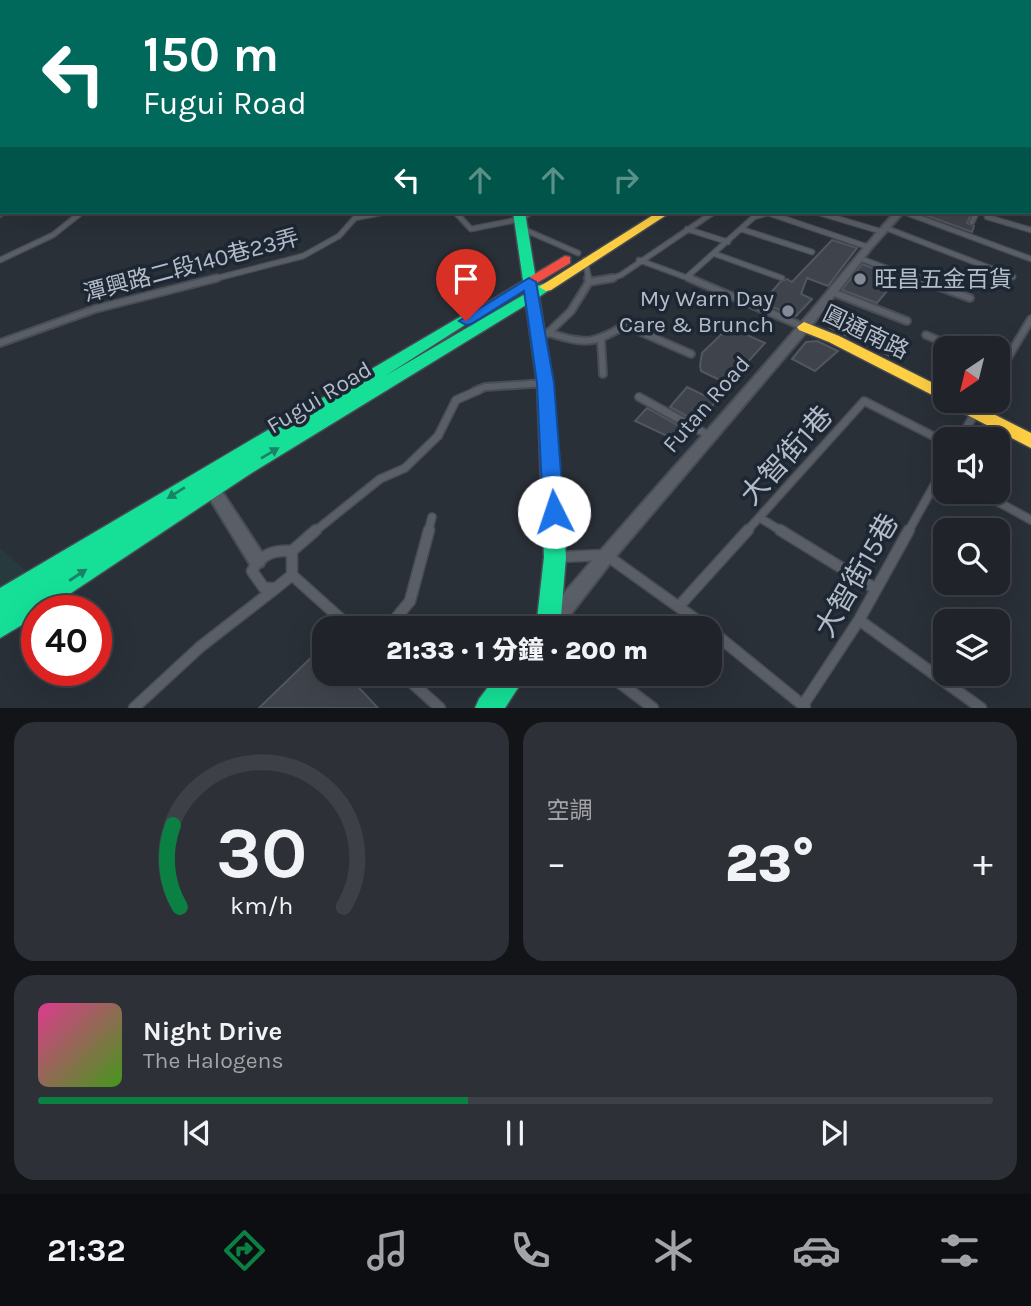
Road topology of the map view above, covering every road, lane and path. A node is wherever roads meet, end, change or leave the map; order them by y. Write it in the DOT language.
graph roads {
  1 [pos="79,214"];
  2 [pos="375,214"];
  3 [pos="457,214"];
  4 [pos="643,214"];
  5 [pos="661,214"];
  6 [pos="711,214"];
  7 [pos="764,214"];
  8 [pos="771,214"];
  9 [pos="824,214"];
  10 [pos="900,214"];
  11 [pos="907,214"];
  12 [pos="977,214"];
  13 [pos="987,217"];
  14 [pos="523,218"];
  15 [pos="972,222"];
  16 [pos="687,229"];
  17 [pos="741,229"];
  18 [pos="884,230"];
  19 [pos="1031,230"];
  20 [pos="728,242"];
  21 [pos="868,247"];
  22 [pos="812,252"];
  23 [pos="715,254"];
  24 [pos="582,257"];
  25 [pos="859,258"];
  26 [pos="1031,259"];
  27 [pos="0,260"];
  28 [pos="639,260"];
  29 [pos="687,277"];
  30 [pos="1013,277"];
  31 [pos="782,278"];
  32 [pos="589,282"];
  33 [pos="531,289"];
  34 [pos="832,292"];
  35 [pos="970,298"];
  36 [pos="1031,319"];
  37 [pos="907,321"];
  38 [pos="804,327"];
  39 [pos="926,335"];
  40 [pos="545,336"];
  41 [pos="933,338"];
  42 [pos="601,340"];
  43 [pos="0,342"];
  44 [pos="1010,352"];
  45 [pos="691,354"];
  46 [pos="603,374"];
  47 [pos="545,383"];
  48 [pos="933,390"];
  49 [pos="639,397"];
  50 [pos="989,413"];
  51 [pos="708,435"];
  52 [pos="933,436"];
  53 [pos="1031,440"];
  54 [pos="212,489"];
  55 [pos="933,489"];
  56 [pos="1002,504"];
  57 [pos="432,517"];
  58 [pos="760,518"];
  59 [pos="1031,520"];
  60 [pos="292,551"];
  61 [pos="606,555"];
  62 [pos="555,557"];
  63 [pos="257,560"];
  64 [pos="292,575"];
  65 [pos="276,588"];
  66 [pos="876,589"];
  67 [pos="0,601"];
  68 [pos="680,606"];
  69 [pos="338,616"];
  70 [pos="398,616"];
  71 [pos="549,616"];
  72 [pos="558,616"];
  73 [pos="692,616"];
  74 [pos="859,620"];
  75 [pos="0,626"];
  76 [pos="722,640"];
  77 [pos="415,686"];
  78 [pos="505,686"];
  79 [pos="624,686"];
  80 [pos="805,706"];
  81 [pos="134,708"];
  82 [pos="440,708"];
  83 [pos="488,708"];
  84 [pos="653,708"];
  85 [pos="981,708"];
  1 -- 27 [label="lane"];
  2 -- 43 [label="lane, 潭興路二段140巷23弄"];
  3 -- 14 [label="lane"];
  4 -- 24 [label="street, Fugui Road"];
  5 -- 24 [label="street, Fugui Road"];
  6 -- 16 [label="lane"];
  7 -- 17 [label="lane"];
  8 -- 21 [label="lane"];
  9 -- 18 [label="lane"];
  10 -- 18 [label="street, Futan Road"];
  11 -- 26 [label="lane"];
  12 -- 15 [label="lane"];
  13 -- 19 [label="lane"];
  14 -- 24 [label="lane"];
  14 -- 33 [label="street"];
  16 -- 20 [label="lane"];
  16 -- 28 [label="lane"];
  17 -- 20 [label="lane"];
  17 -- 22 [label="lane"];
  18 -- 21 [label="street, Futan Road"];
  18 -- 30 [label="lane"];
  20 -- 23 [label="lane"];
  21 -- 25 [label="street, Futan Road"];
  23 -- 29 [label="lane"];
  23 -- 31 [label="lane"];
  24 -- 32 [label="lane"];
  24 -- 33 [label="street, Fugui Road"];
  25 -- 34 [label="street, Futan Road"];
  25 -- 35 [label="lane"];
  28 -- 29 [label="lane"];
  28 -- 32 [label="lane"];
  29 -- 38 [label="lane"];
  32 -- 40 [label="lane"];
  33 -- 40 [label="street"];
  54 -- 33 [label="street, Fugui Road, one-way"];
  33 -- 67 [label="street, Fugui Road, one-way"];
  34 -- 37 [label="lane"];
  34 -- 38 [label="street, Futan Road"];
  36 -- 44 [label="lane"];
  38 -- 48 [label="street, 圓通南路"];
  38 -- 51 [label="street, Futan Road"];
  39 -- 41 [label="lane"];
  40 -- 42 [label="lane"];
  40 -- 47 [label="street"];
  42 -- 45 [label="lane"];
  42 -- 46 [label="lane"];
  47 -- 60 [label="lane"];
  47 -- 62 [label="street"];
  49 -- 51 [label="lane"];
  50 -- 53 [label="street"];
  51 -- 61 [label="street, Futan Road"];
  52 -- 58 [label="lane, 大智街1巷"];
  54 -- 63 [label="street"];
  75 -- 54 [label="street, Fugui Road, one-way"];
  55 -- 66 [label="lane, 大智街15巷"];
  56 -- 59 [label="lane"];
  57 -- 70 [label="lane"];
  58 -- 66 [label="lane"];
  58 -- 68 [label="lane, 大智街1巷"];
  60 -- 63 [label="lane"];
  60 -- 64 [label="lane"];
  61 -- 62 [label="lane"];
  61 -- 68 [label="lane"];
  61 -- 72 [label="street, Futan Road"];
  62 -- 71 [label="street"];
  63 -- 65 [label="lane"];
  64 -- 65 [label="lane"];
  64 -- 69 [label="lane"];
  65 -- 81 [label="lane"];
  66 -- 74 [label="lane, 大智街15巷"];
  68 -- 73 [label="lane"];
  74 -- 80 [label="lane, 大智街15巷"];
  74 -- 85 [label="lane"];
  76 -- 80 [label="lane"];
  77 -- 82 [label="lane"];
  78 -- 83 [label="street"];
  79 -- 84 [label="lane"];
}
